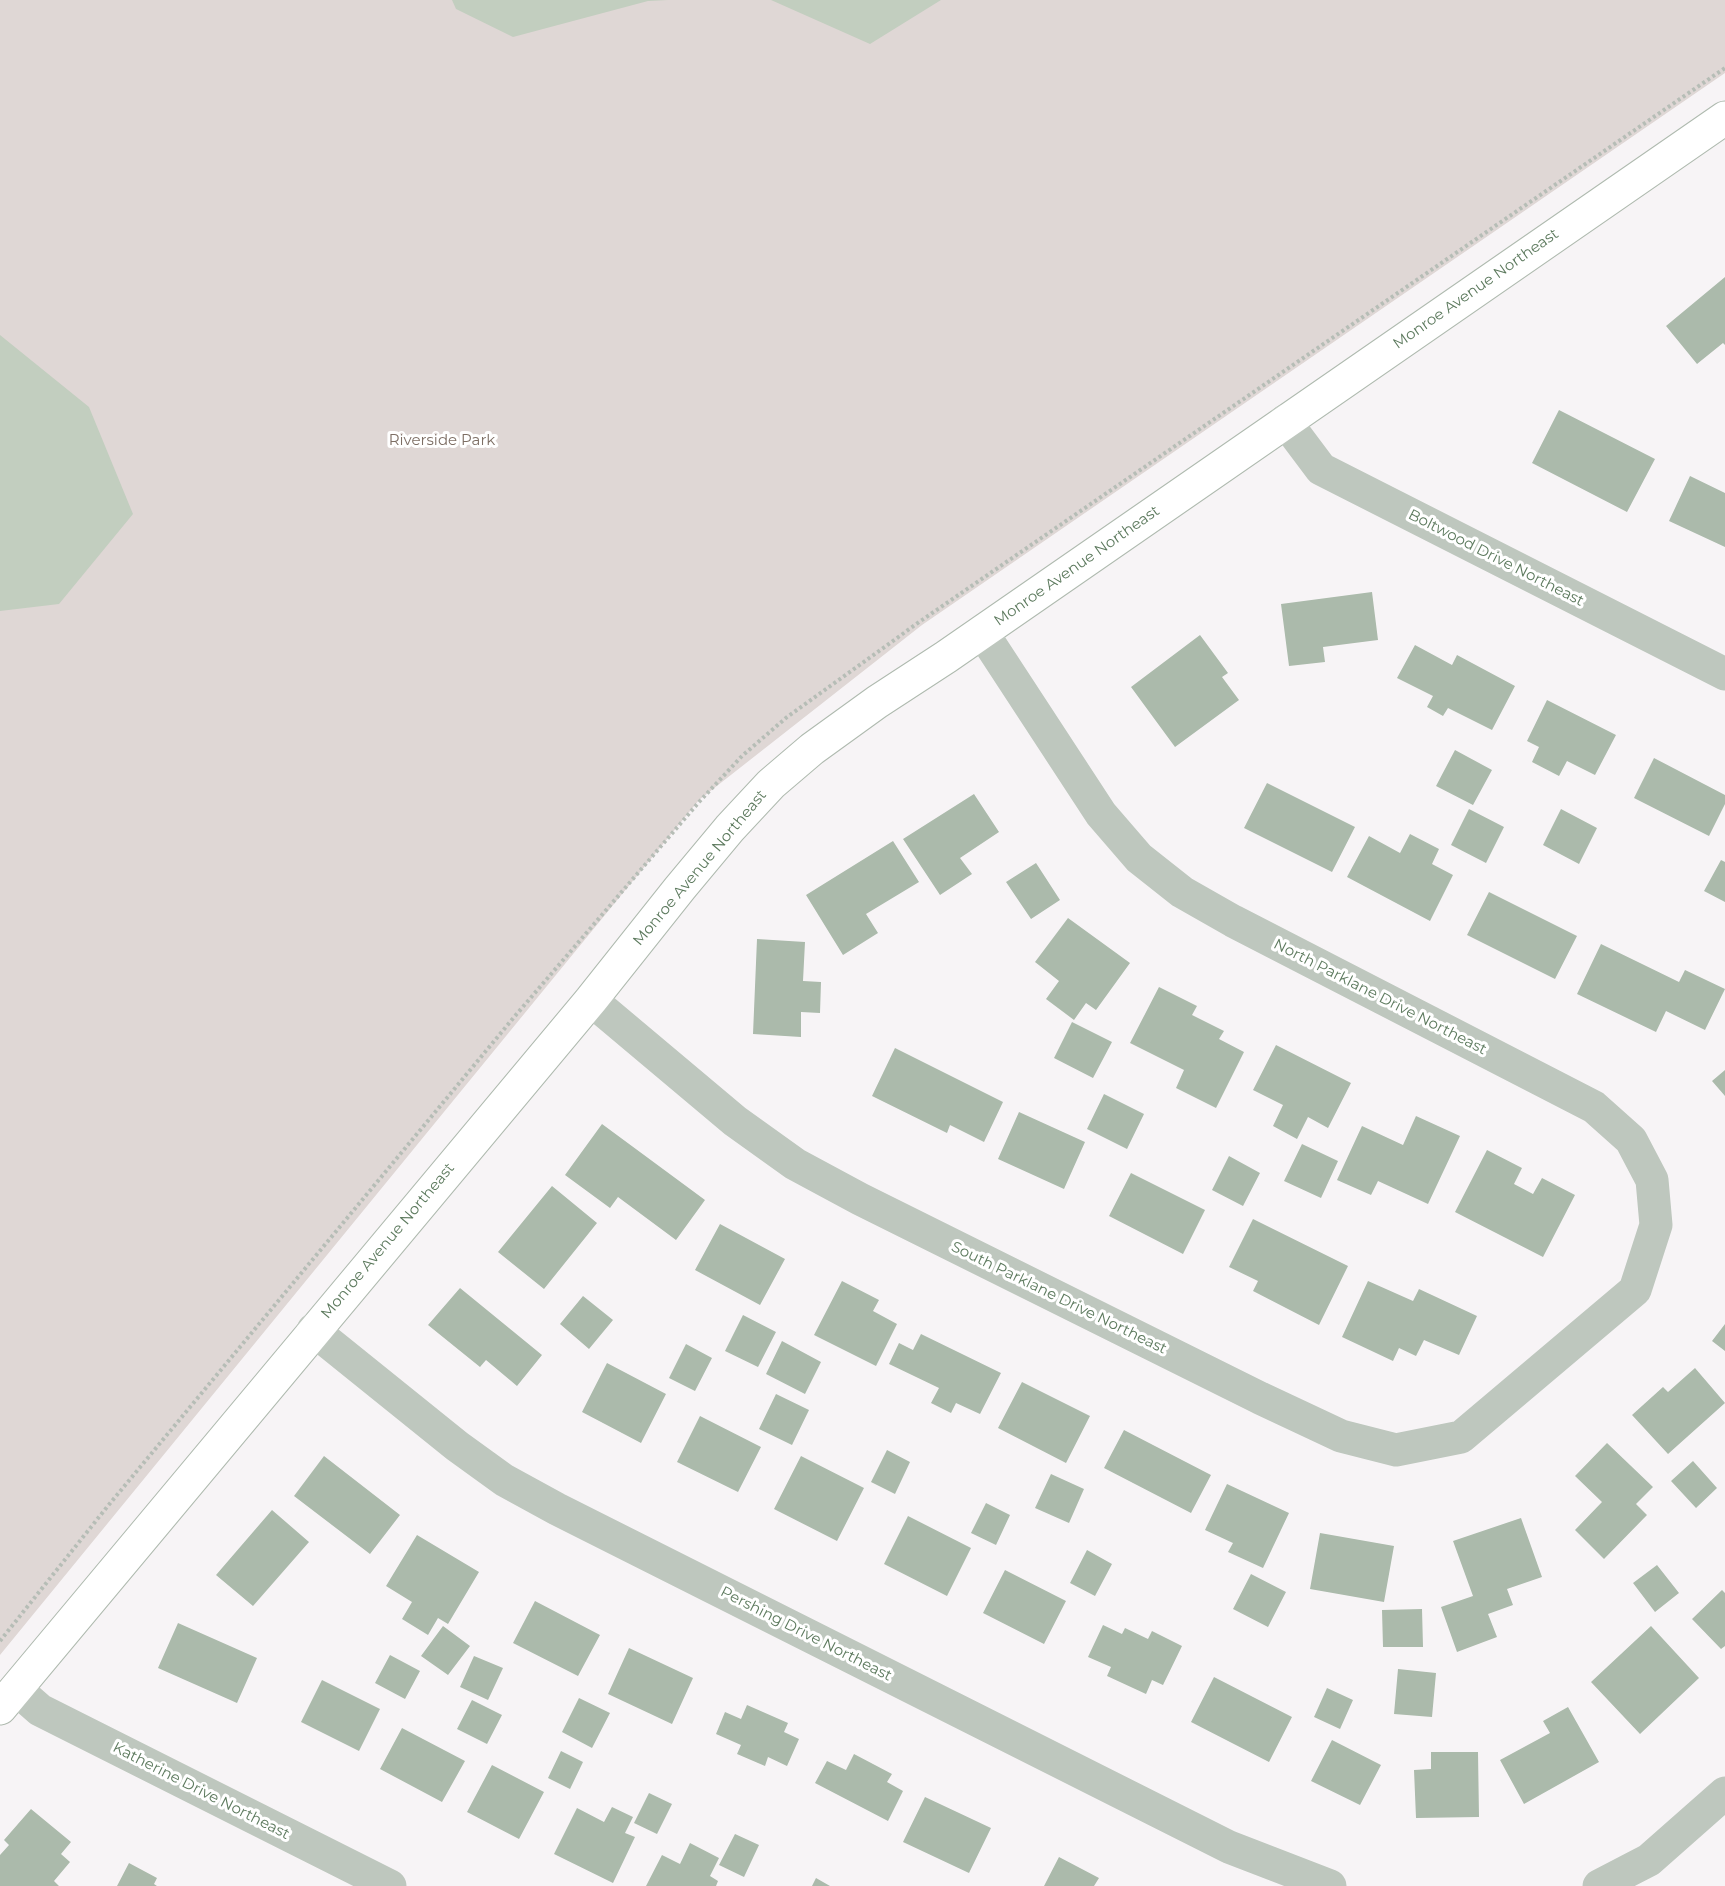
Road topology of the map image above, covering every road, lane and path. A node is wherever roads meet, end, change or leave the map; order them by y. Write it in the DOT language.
graph roads {
  1 [pos="1725,118"];
  2 [pos="1285,421"];
  3 [pos="982,632"];
  4 [pos="1725,674"];
  5 [pos="591,999"];
  6 [pos="313,1330"];
  7 [pos="1555,1358"];
  8 [pos="8,1699"];
  9 [pos="1725,1793"];
  10 [pos="390,1886"];
  11 [pos="1330,1886"];
  12 [pos="1599,1886"];
  1 -- 2 [label="main road, Monroe Avenue Northeast"];
  2 -- 3 [label="main road, Monroe Avenue Northeast"];
  2 -- 4 [label="street, Boltwood Drive Northeast"];
  3 -- 5 [label="main road, Monroe Avenue Northeast"];
  3 -- 7 [label="street, North Parklane Drive Northeast"];
  5 -- 6 [label="main road, Monroe Avenue Northeast"];
  5 -- 7 [label="street, South Parklane Drive Northeast"];
  6 -- 8 [label="main road, Monroe Avenue Northeast"];
  6 -- 11 [label="street, Pershing Drive Northeast"];
  8 -- 10 [label="street, Katherine Drive Northeast"];
  9 -- 12 [label="street"];
}
